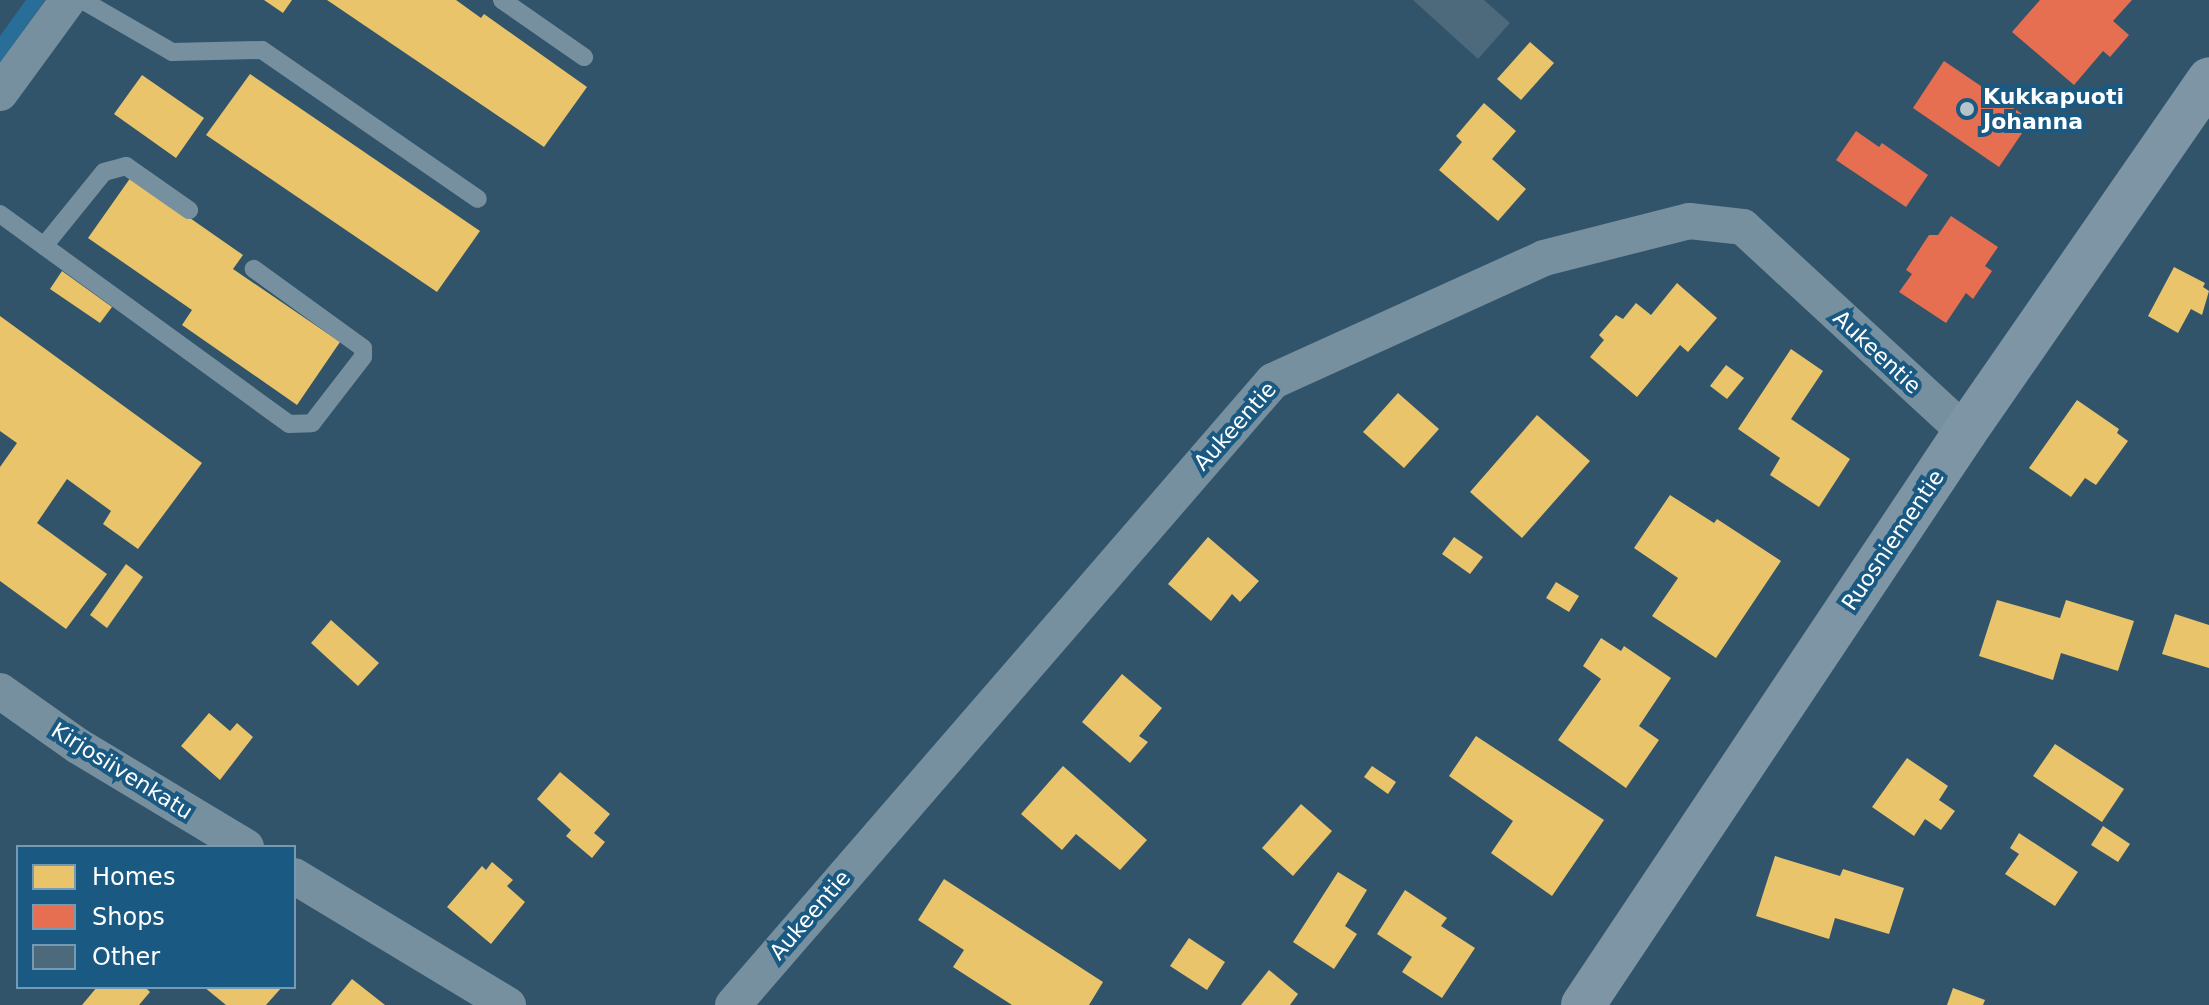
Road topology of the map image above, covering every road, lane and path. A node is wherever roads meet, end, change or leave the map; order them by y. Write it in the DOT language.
graph roads {
  1 [pos="68,0"];
  2 [pos="82,0"];
  3 [pos="502,0"];
  4 [pos="584,57"];
  5 [pos="2209,79"];
  6 [pos="0,93"];
  7 [pos="478,199"];
  8 [pos="189,210"];
  9 [pos="0,214"];
  10 [pos="44,246"];
  11 [pos="254,269"];
  12 [pos="1965,432"];
  13 [pos="0,691"];
  14 [pos="243,845"];
  15 [pos="296,877"];
  16 [pos="508,1005"];
  17 [pos="733,1005"];
  18 [pos="1583,1005"];
  1 -- 6 [label="street"];
  2 -- 7 [label="lane"];
  3 -- 4 [label="lane"];
  5 -- 12 [label="street, Ruosniementie"];
  8 -- 10 [label="lane"];
  9 -- 10 [label="lane"];
  10 -- 11 [label="lane"];
  12 -- 17 [label="street, Aukeentie"];
  12 -- 18 [label="street, Ruosniementie"];
  13 -- 14 [label="street, Kirjosiivenkatu"];
  15 -- 16 [label="street"];
}
